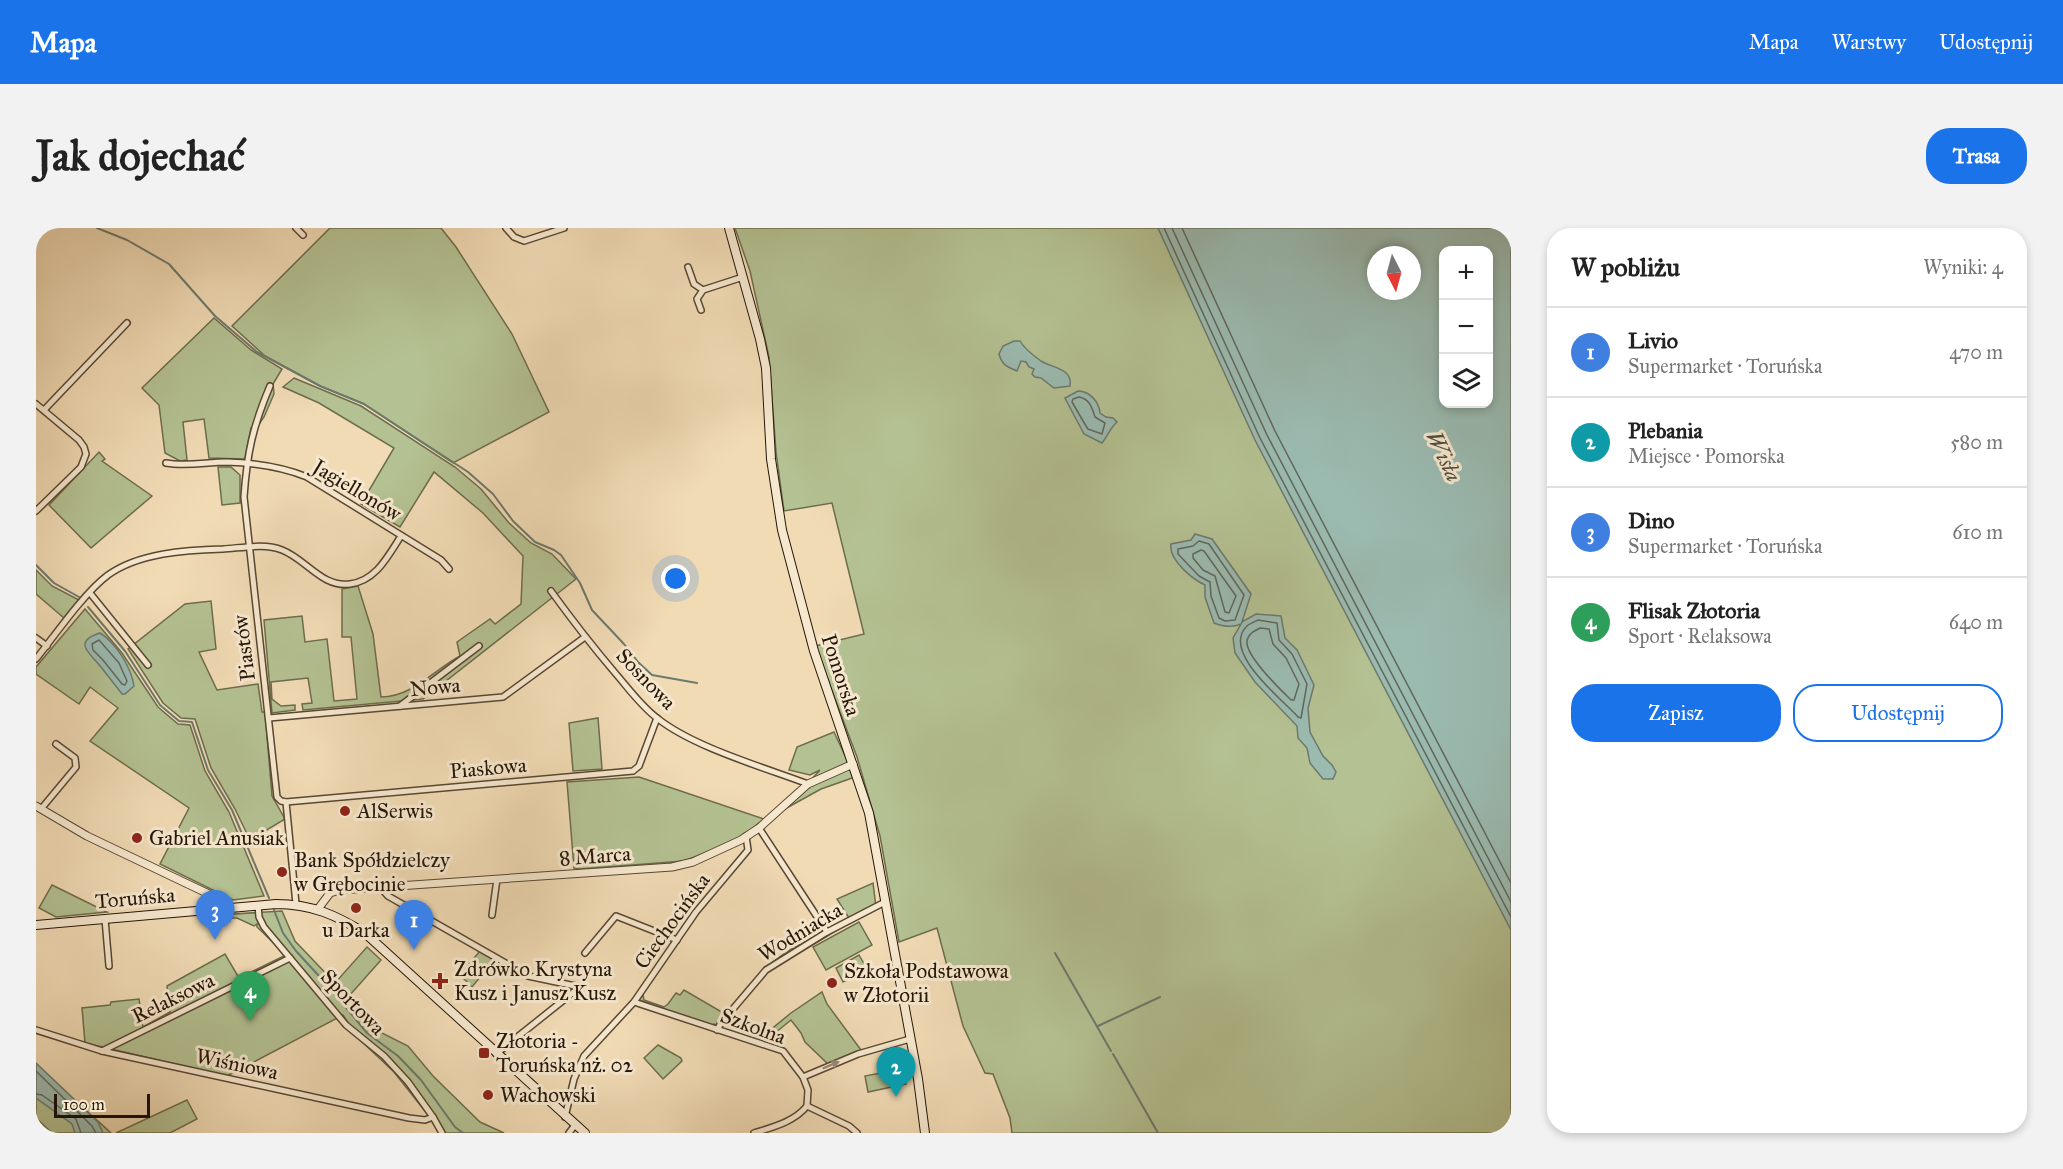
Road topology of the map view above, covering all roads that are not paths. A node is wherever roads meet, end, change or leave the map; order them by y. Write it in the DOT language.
graph roads {
  1 [pos="296,228"];
  2 [pos="507,228"];
  3 [pos="564,228"];
  4 [pos="729,228"];
  5 [pos="303,236"];
  6 [pos="688,267"];
  7 [pos="743,277"];
  8 [pos="703,290"];
  9 [pos="701,310"];
  10 [pos="127,323"];
  11 [pos="270,386"];
  12 [pos="36,404"];
  13 [pos="44,410"];
  14 [pos="166,463"];
  15 [pos="246,464"];
  16 [pos="36,511"];
  17 [pos="401,536"];
  18 [pos="249,548"];
  19 [pos="449,569"];
  20 [pos="551,591"];
  21 [pos="90,592"];
  22 [pos="585,637"];
  23 [pos="36,638"];
  24 [pos="47,646"];
  25 [pos="479,646"];
  26 [pos="36,659"];
  27 [pos="148,666"];
  28 [pos="399,706"];
  29 [pos="269,718"];
  30 [pos="657,718"];
  31 [pos="56,744"];
  32 [pos="853,764"];
  33 [pos="808,784"];
  34 [pos="286,802"];
  35 [pos="38,807"];
  36 [pos="759,828"];
  37 [pos="746,836"];
  38 [pos="497,879"];
  39 [pos="380,887"];
  40 [pos="885,902"];
  41 [pos="296,904"];
  42 [pos="258,905"];
  43 [pos="223,908"];
  44 [pos="318,909"];
  45 [pos="492,915"];
  46 [pos="105,919"];
  47 [pos="36,925"];
  48 [pos="827,932"];
  49 [pos="677,940"];
  50 [pos="585,953"];
  51 [pos="290,958"];
  52 [pos="109,966"];
  53 [pos="634,1002"];
  54 [pos="36,1030"];
  55 [pos="717,1030"];
  56 [pos="910,1039"];
  57 [pos="102,1051"];
  58 [pos="496,1054"];
  59 [pos="803,1077"];
  60 [pos="807,1106"];
  61 [pos="433,1117"];
  62 [pos="565,1117"];
  63 [pos="575,1125"];
  64 [pos="442,1133"];
  65 [pos="569,1133"];
  66 [pos="585,1133"];
  67 [pos="754,1133"];
  68 [pos="857,1133"];
  69 [pos="925,1133"];
  1 -- 5 [label="street"];
  2 -- 3 [label="street"];
  4 -- 7 [label="main road, Pomorska"];
  6 -- 8 [label="street"];
  7 -- 8 [label="street"];
  7 -- 32 [label="main road, Pomorska"];
  8 -- 9 [label="street"];
  10 -- 13 [label="street"];
  11 -- 15 [label="street, Piastów"];
  12 -- 13 [label="street"];
  13 -- 16 [label="street"];
  14 -- 15 [label="street, Jagiellonów"];
  15 -- 17 [label="street, Jagiellonów"];
  15 -- 18 [label="street, Piastów"];
  17 -- 18 [label="street"];
  17 -- 19 [label="street, Jagiellonów"];
  18 -- 21 [label="street"];
  18 -- 29 [label="street, Piastów"];
  20 -- 22 [label="street, Sosnowa"];
  21 -- 24 [label="street"];
  21 -- 27 [label="street"];
  22 -- 28 [label="street, Nowa"];
  22 -- 30 [label="street, Sosnowa"];
  23 -- 24 [label="street"];
  24 -- 26 [label="street"];
  25 -- 28 [label="street"];
  28 -- 29 [label="street, Nowa"];
  29 -- 34 [label="street, Piastów"];
  30 -- 33 [label="street, Sosnowa"];
  30 -- 34 [label="street, Piaskowa"];
  31 -- 35 [label="street"];
  32 -- 33 [label="street, 8 Marca"];
  32 -- 40 [label="main road, Pomorska"];
  33 -- 36 [label="street, 8 Marca"];
  34 -- 41 [label="street, Piastów"];
  35 -- 43 [label="street"];
  36 -- 37 [label="street, 8 Marca"];
  36 -- 48 [label="street"];
  37 -- 38 [label="street, 8 Marca"];
  37 -- 49 [label="street, Ciechocińska"];
  38 -- 39 [label="street, 8 Marca"];
  38 -- 45 [label="street"];
  39 -- 44 [label="street, 8 Marca"];
  39 -- 58 [label="street"];
  40 -- 48 [label="street, Wodniacka"];
  40 -- 56 [label="main road, Pomorska"];
  41 -- 42 [label="main road, Toruńska"];
  41 -- 44 [label="main road, Toruńska"];
  42 -- 43 [label="main road, Toruńska"];
  42 -- 51 [label="street, Sportowa"];
  43 -- 46 [label="main road, Toruńska"];
  44 -- 58 [label="main road, Toruńska"];
  46 -- 47 [label="main road, Toruńska"];
  46 -- 52 [label="street"];
  48 -- 55 [label="street, Wodniacka"];
  49 -- 50 [label="street"];
  49 -- 53 [label="street, Ciechocińska"];
  51 -- 57 [label="street, Relaksowa"];
  51 -- 61 [label="street, Sportowa"];
  53 -- 55 [label="street, Szkolna"];
  53 -- 62 [label="street, Ciechocińska"];
  54 -- 57 [label="street, Wiśniowa"];
  55 -- 59 [label="street, Szkolna"];
  59 -- 56 [label="street, one-way"];
  56 -- 69 [label="main road, Pomorska"];
  57 -- 61 [label="street, Wiśniowa"];
  58 -- 62 [label="main road, Toruńska"];
  59 -- 60 [label="street, Szkolna"];
  60 -- 67 [label="street"];
  60 -- 68 [label="street"];
  61 -- 64 [label="street, Sportowa"];
  62 -- 63 [label="main road, Toruńska"];
  63 -- 65 [label="street"];
  63 -- 66 [label="main road, Toruńska"];
}
